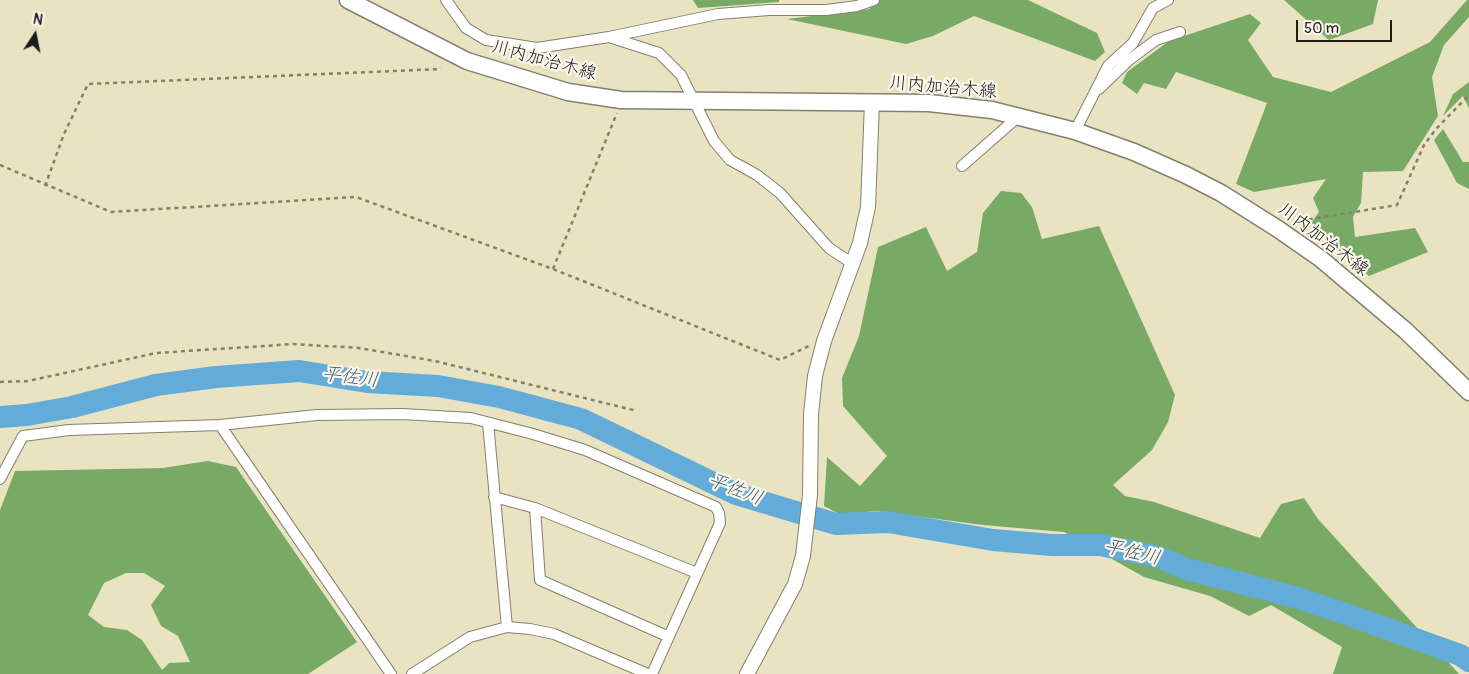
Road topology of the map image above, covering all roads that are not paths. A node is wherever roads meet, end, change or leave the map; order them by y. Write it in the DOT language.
graph roads {
  1 [pos="348,0"];
  2 [pos="446,0"];
  3 [pos="874,0"];
  4 [pos="1168,0"];
  5 [pos="1180,32"];
  6 [pos="609,37"];
  7 [pos="1092,94"];
  8 [pos="693,100"];
  9 [pos="872,102"];
  10 [pos="1019,116"];
  11 [pos="1075,131"];
  12 [pos="962,166"];
  13 [pos="853,264"];
  14 [pos="1469,392"];
  15 [pos="488,423"];
  16 [pos="220,425"];
  17 [pos="1,475"];
  18 [pos="494,496"];
  19 [pos="535,508"];
  20 [pos="697,573"];
  21 [pos="506,627"];
  22 [pos="667,636"];
  23 [pos="390,674"];
  24 [pos="412,674"];
  25 [pos="648,674"];
  26 [pos="652,674"];
  27 [pos="747,674"];
  1 -- 8 [label="main road, 川内加治木線"];
  2 -- 6 [label="street"];
  3 -- 6 [label="street"];
  4 -- 7 [label="street"];
  5 -- 7 [label="street"];
  6 -- 8 [label="street"];
  7 -- 11 [label="street"];
  8 -- 9 [label="main road, 川内加治木線"];
  8 -- 13 [label="street"];
  9 -- 10 [label="main road, 川内加治木線"];
  9 -- 13 [label="street"];
  10 -- 11 [label="main road, 川内加治木線"];
  10 -- 12 [label="street"];
  11 -- 14 [label="main road, 川内加治木線"];
  13 -- 27 [label="street"];
  15 -- 16 [label="street"];
  15 -- 18 [label="street"];
  15 -- 20 [label="street"];
  16 -- 17 [label="street"];
  16 -- 23 [label="street"];
  18 -- 19 [label="street"];
  18 -- 21 [label="street"];
  19 -- 20 [label="street"];
  19 -- 22 [label="street"];
  20 -- 22 [label="street"];
  21 -- 24 [label="street"];
  21 -- 25 [label="street"];
  22 -- 26 [label="street"];
}
